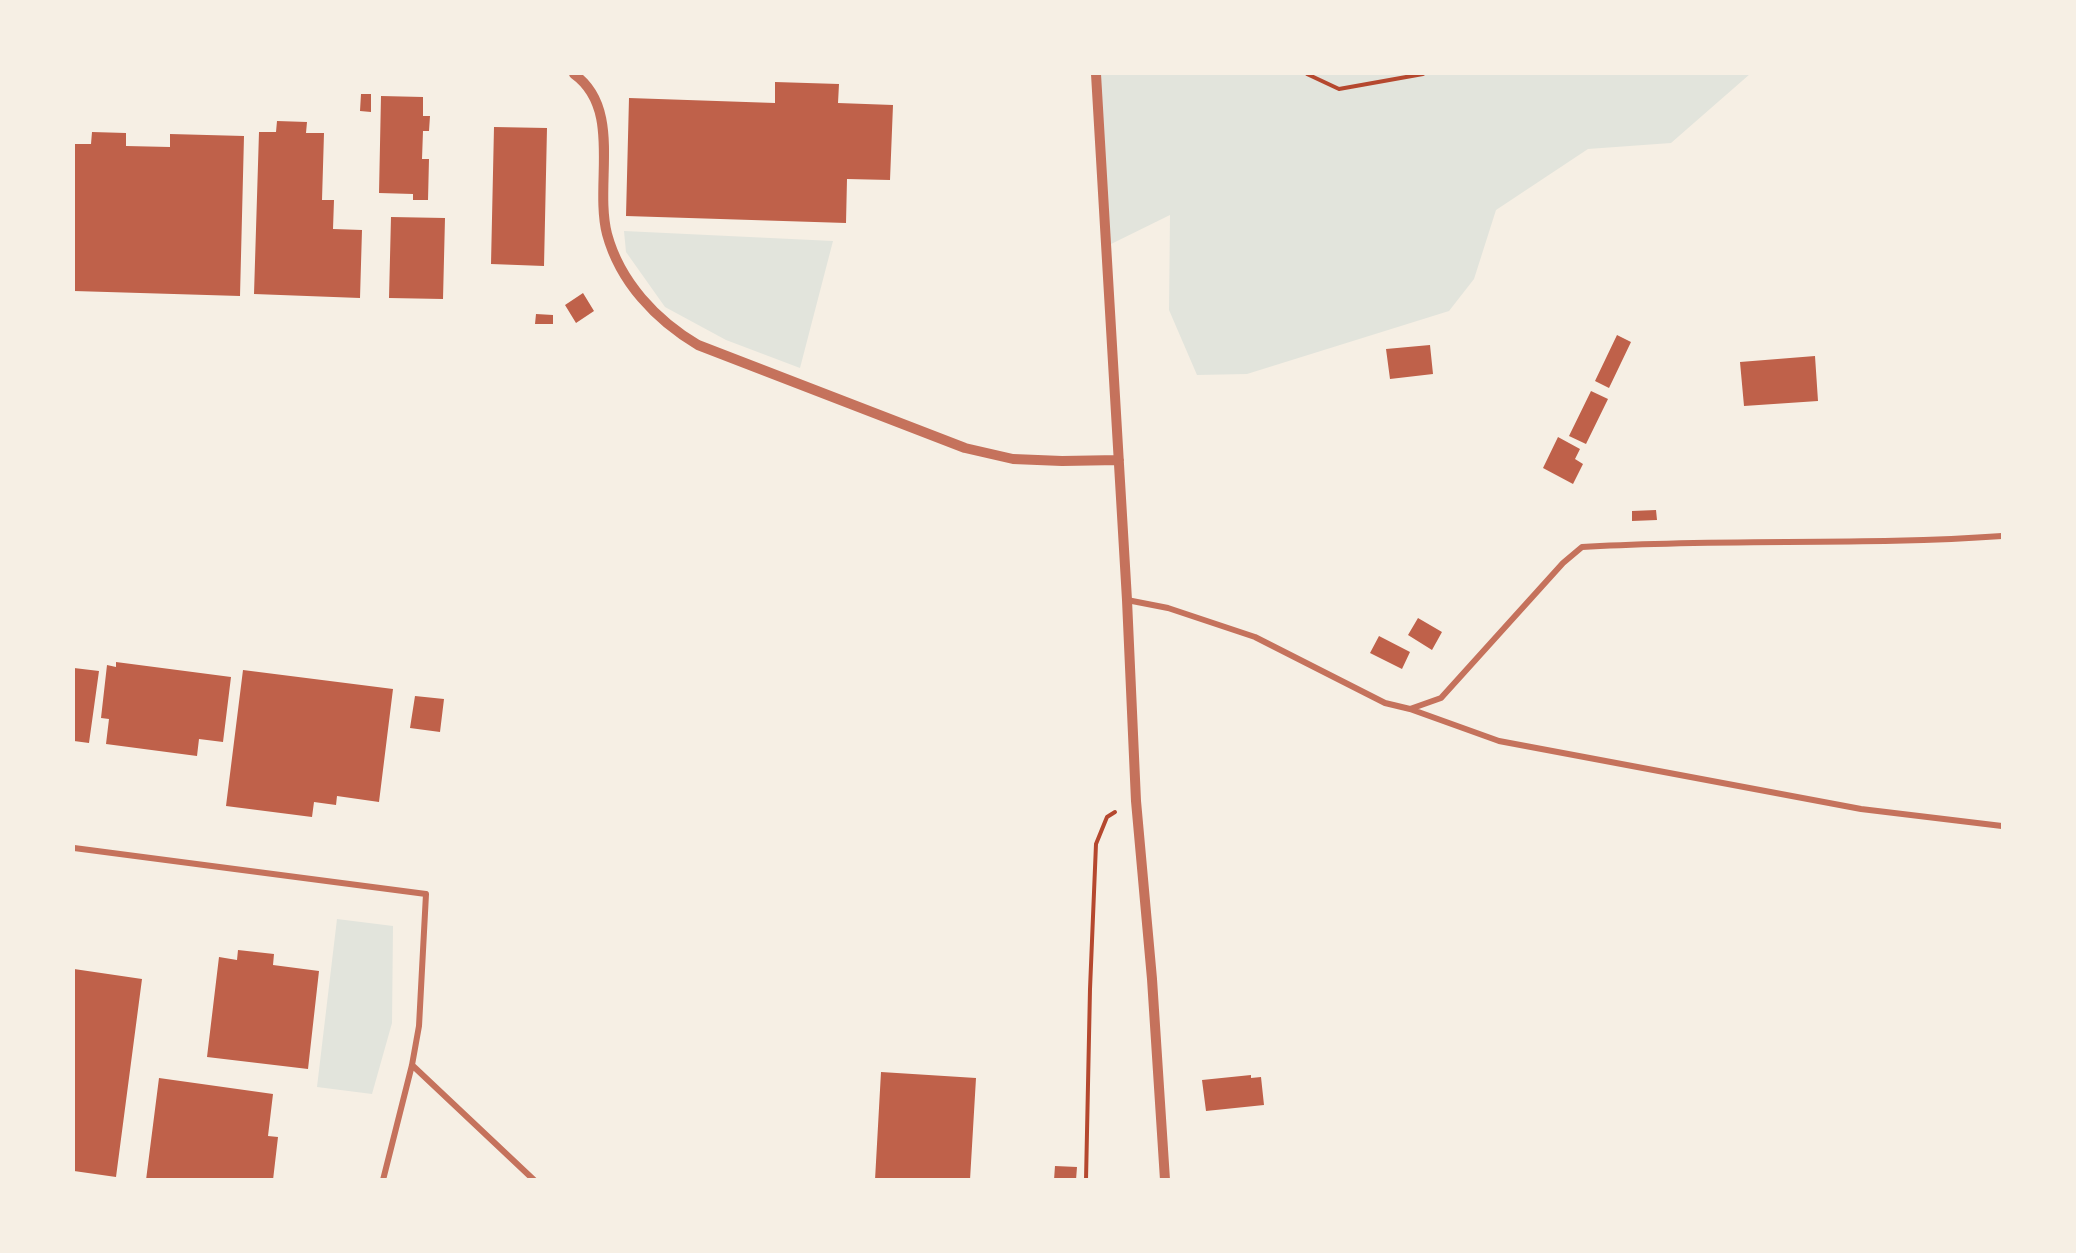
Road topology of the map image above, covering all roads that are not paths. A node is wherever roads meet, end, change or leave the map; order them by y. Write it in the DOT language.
graph roads {
  1 [pos="574,74"];
  2 [pos="1096,74"];
  3 [pos="1119,460"];
  4 [pos="2002,536"];
  5 [pos="1127,600"];
  6 [pos="1410,709"];
  7 [pos="2002,826"];
  8 [pos="74,848"];
  9 [pos="412,1065"];
  10 [pos="382,1179"];
  11 [pos="534,1179"];
  12 [pos="1165,1179"];
  1 -- 3 [label="street"];
  2 -- 3 [label="street"];
  3 -- 5 [label="street"];
  4 -- 6 [label="street"];
  5 -- 6 [label="street"];
  5 -- 12 [label="street"];
  6 -- 7 [label="street"];
  8 -- 9 [label="street"];
  9 -- 10 [label="street"];
  9 -- 11 [label="street"];
}
